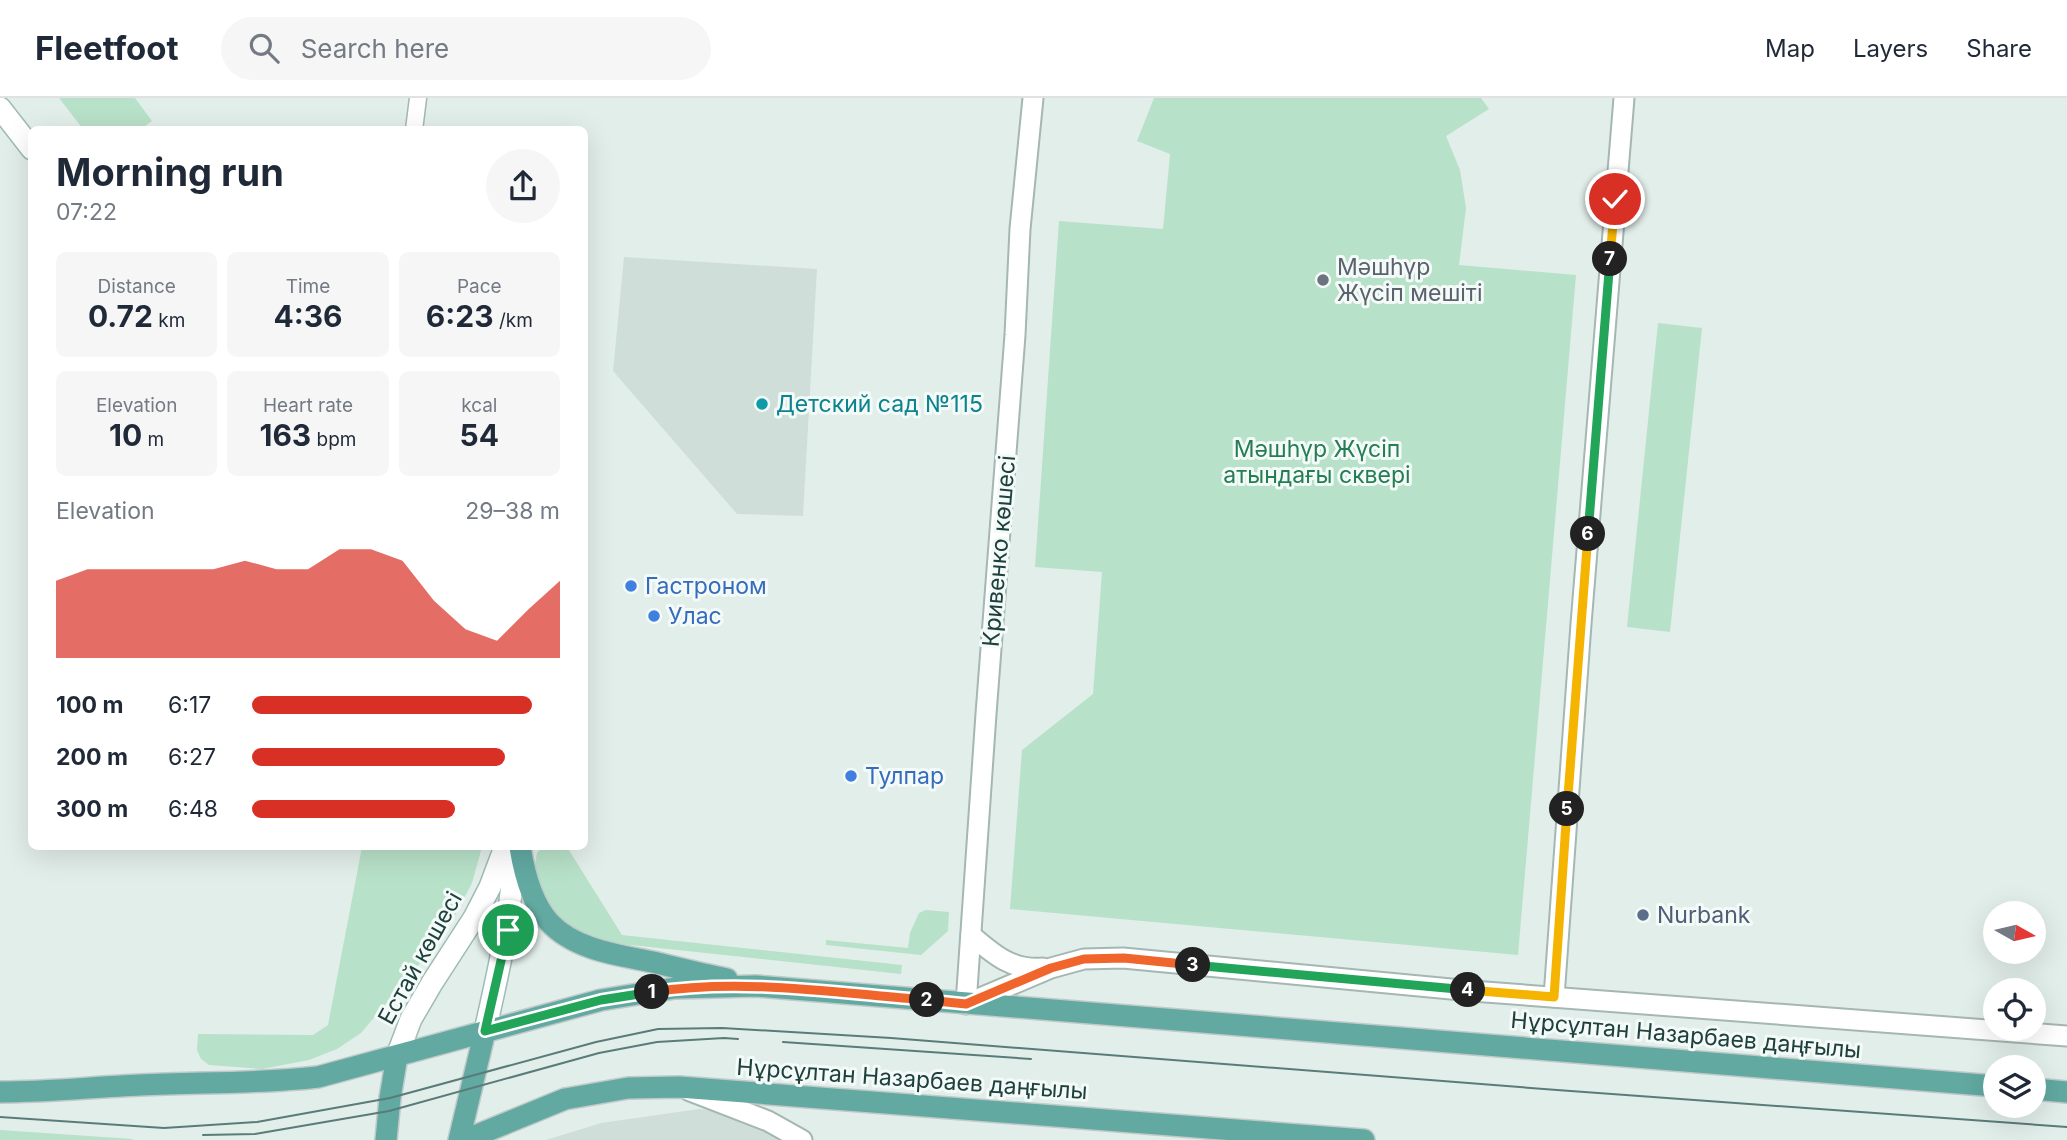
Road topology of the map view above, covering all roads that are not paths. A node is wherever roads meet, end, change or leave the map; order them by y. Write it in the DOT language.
graph roads {
  1 [pos="418,98"];
  2 [pos="1032,98"];
  3 [pos="1624,98"];
  4 [pos="0,108"];
  5 [pos="414,126"];
  6 [pos="28,144"];
  7 [pos="504,850"];
  8 [pos="517,850"];
  9 [pos="518,850"];
  10 [pos="971,935"];
  11 [pos="1051,968"];
  12 [pos="757,986"];
  13 [pos="1554,997"];
  14 [pos="966,1004"];
  15 [pos="485,1031"];
  16 [pos="2067,1037"];
  17 [pos="397,1056"];
  18 [pos="1983,1085"];
  19 [pos="679,1087"];
  20 [pos="2046,1090"];
  21 [pos="0,1092"];
  22 [pos="2067,1092"];
  23 [pos="386,1140"];
  24 [pos="459,1140"];
  25 [pos="465,1140"];
  26 [pos="802,1140"];
  27 [pos="1364,1140"];
  1 -- 5 [label="street"];
  2 -- 10 [label="street, Кривенко көшесі"];
  3 -- 13 [label="street"];
  4 -- 6 [label="main road"];
  7 -- 17 [label="main road, Естай көшесі"];
  8 -- 15 [label="main road"];
  9 -- 12 [label="main road"];
  10 -- 11 [label="street"];
  10 -- 14 [label="street, Кривенко көшесі"];
  11 -- 13 [label="street"];
  11 -- 14 [label="street"];
  12 -- 14 [label="main road, Нұрсұлтан Назарбаев даңғылы"];
  12 -- 15 [label="main road, Нұрсұлтан Назарбаев даңғылы"];
  13 -- 16 [label="street"];
  14 -- 18 [label="main road, Нұрсұлтан Назарбаев даңғылы"];
  15 -- 17 [label="main road, Нұрсұлтан Назарбаев даңғылы"];
  15 -- 24 [label="main road"];
  17 -- 21 [label="main road, Нұрсұлтан Назарбаев даңғылы"];
  17 -- 23 [label="main road, Естай көшесі"];
  19 -- 25 [label="main road, Нұрсұлтан Назарбаев даңғылы"];
  19 -- 26 [label="street"];
  19 -- 27 [label="main road, Нұрсұлтан Назарбаев даңғылы"];
  20 -- 22 [label="main road"];
}
